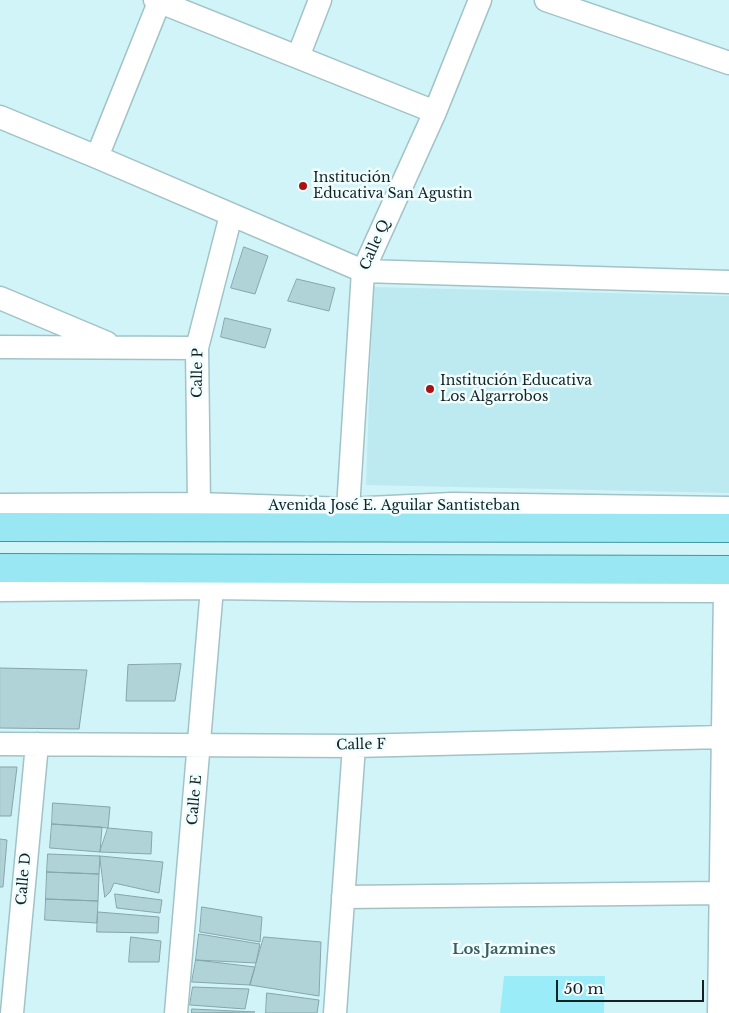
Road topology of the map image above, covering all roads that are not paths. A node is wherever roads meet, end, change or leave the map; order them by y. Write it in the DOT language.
graph roads {
  1 [pos="320,0"];
  2 [pos="480,0"];
  3 [pos="546,0"];
  4 [pos="158,1"];
  5 [pos="298,57"];
  6 [pos="729,63"];
  7 [pos="435,112"];
  8 [pos="0,117"];
  9 [pos="97,157"];
  10 [pos="231,215"];
  11 [pos="363,271"];
  12 [pos="729,282"];
  13 [pos="0,298"];
  14 [pos="0,347"];
  15 [pos="118,347"];
  16 [pos="197,348"];
  17 [pos="199,504"];
  18 [pos="0,505"];
  19 [pos="729,508"];
  20 [pos="348,509"];
  21 [pos="0,527"];
  22 [pos="729,528"];
  23 [pos="0,568"];
  24 [pos="728,584"];
  25 [pos="212,588"];
  26 [pos="0,590"];
  27 [pos="722,737"];
  28 [pos="0,744"];
  29 [pos="37,744"];
  30 [pos="200,745"];
  31 [pos="354,746"];
  32 [pos="721,893"];
  33 [pos="343,897"];
  34 [pos="12,1013"];
  35 [pos="176,1013"];
  36 [pos="335,1013"];
  37 [pos="719,1013"];
  1 -- 5 [label="street"];
  2 -- 7 [label="street, Calle Q"];
  3 -- 6 [label="street"];
  4 -- 5 [label="street"];
  4 -- 9 [label="street"];
  5 -- 7 [label="street"];
  7 -- 11 [label="street, Calle Q"];
  8 -- 9 [label="street"];
  9 -- 10 [label="street"];
  10 -- 11 [label="street"];
  10 -- 16 [label="street, Calle P"];
  11 -- 12 [label="street"];
  11 -- 20 [label="street, Calle Q"];
  13 -- 15 [label="street"];
  14 -- 15 [label="street"];
  15 -- 16 [label="street"];
  16 -- 17 [label="street, Calle P"];
  17 -- 18 [label="street, Avenida José E. Aguilar Santisteban"];
  17 -- 20 [label="street, Avenida José E. Aguilar Santisteban"];
  19 -- 20 [label="street, Avenida José E. Aguilar Santisteban"];
  21 -- 22 [label="main road, Avenida José E. Aguilar Santisteban"];
  23 -- 24 [label="main road"];
  24 -- 25 [label="street"];
  24 -- 27 [label="street"];
  25 -- 26 [label="street"];
  25 -- 30 [label="street, Calle E"];
  27 -- 31 [label="street, Calle F"];
  27 -- 32 [label="street"];
  28 -- 29 [label="street, Calle F"];
  29 -- 30 [label="street, Calle F"];
  29 -- 34 [label="street, Calle D"];
  30 -- 31 [label="street, Calle F"];
  30 -- 35 [label="street, Calle E"];
  31 -- 33 [label="street"];
  32 -- 33 [label="street"];
  32 -- 37 [label="street"];
  33 -- 36 [label="street"];
}
